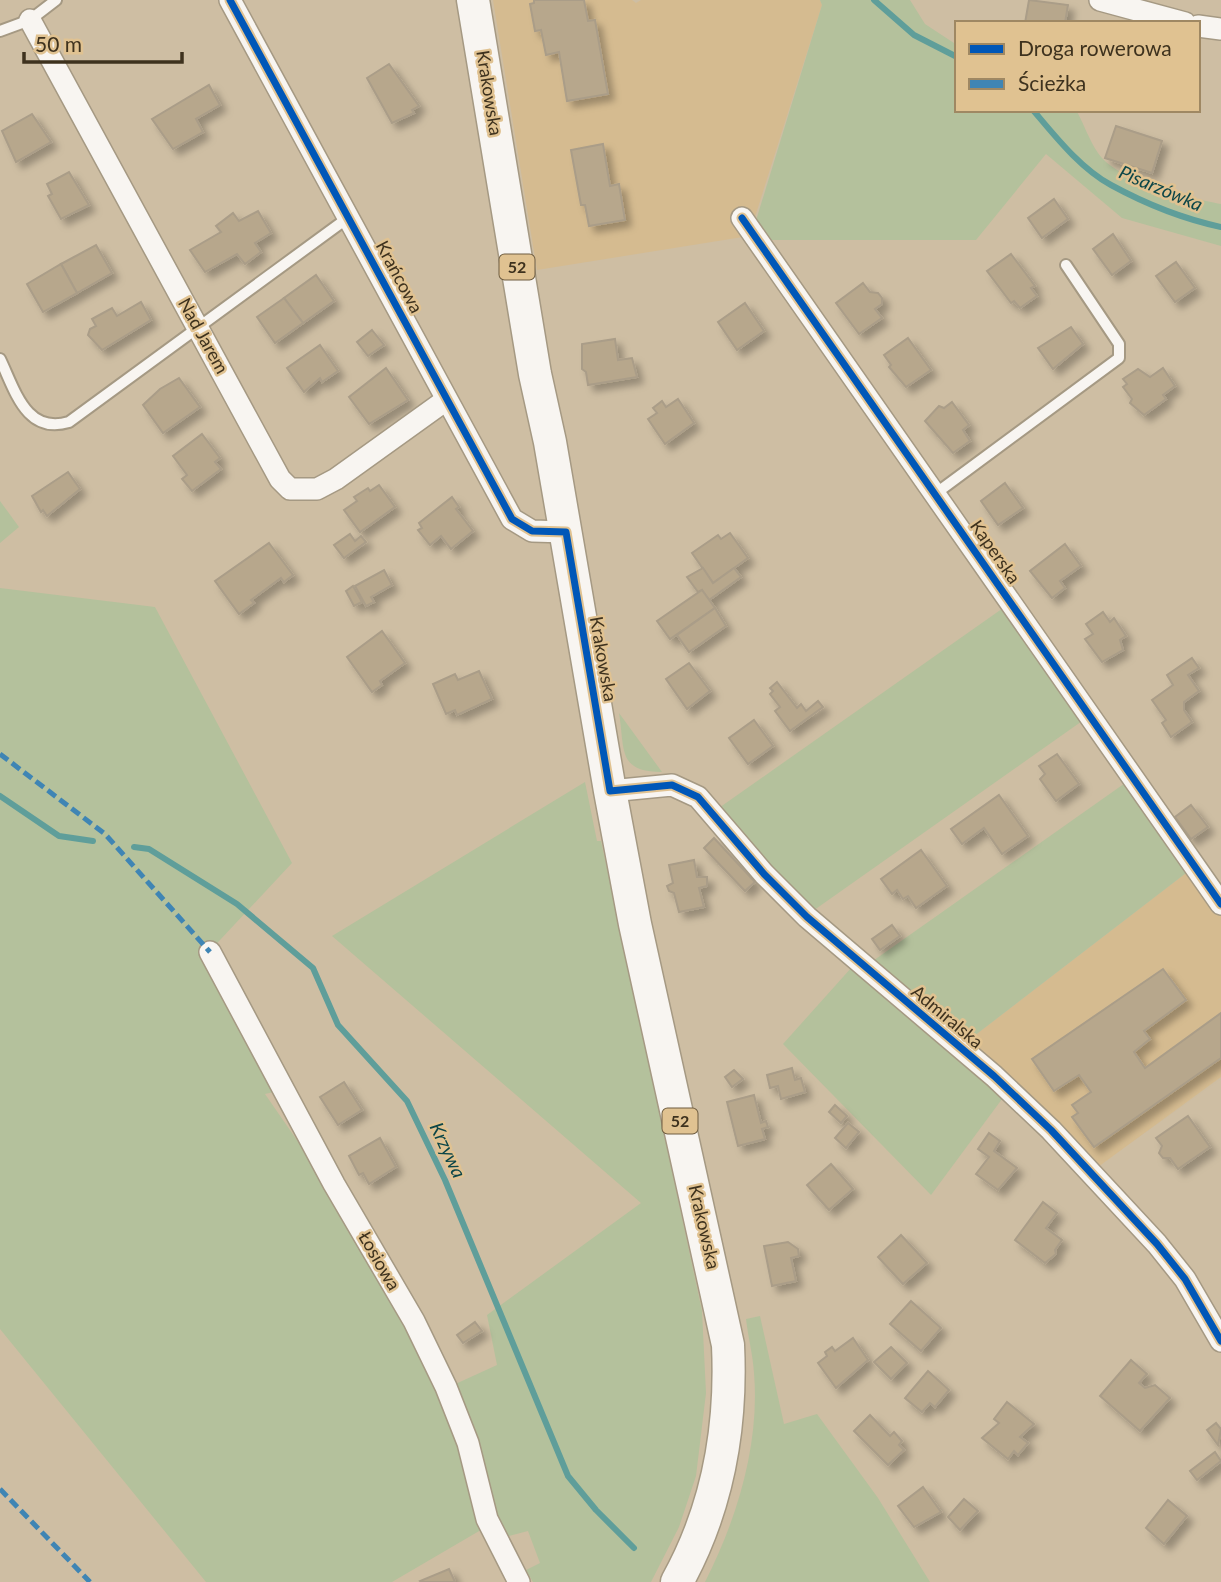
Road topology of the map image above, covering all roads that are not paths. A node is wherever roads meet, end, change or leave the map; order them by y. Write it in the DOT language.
graph roads {
  1 [pos="56,0"];
  2 [pos="230,0"];
  3 [pos="473,0"];
  4 [pos="1100,0"];
  5 [pos="30,20"];
  6 [pos="1178,21"];
  7 [pos="1200,26"];
  8 [pos="1221,29"];
  9 [pos="0,31"];
  10 [pos="349,217"];
  11 [pos="743,219"];
  12 [pos="1066,265"];
  13 [pos="198,327"];
  14 [pos="0,359"];
  15 [pos="446,400"];
  16 [pos="935,494"];
  17 [pos="566,532"];
  18 [pos="610,791"];
  19 [pos="1221,904"];
  20 [pos="210,952"];
  21 [pos="1221,1341"];
  22 [pos="519,1582"];
  23 [pos="677,1582"];
  1 -- 5 [label="lane"];
  2 -- 10 [label="street, Krańcowa"];
  3 -- 17 [label="main road, Krakowska / 52"];
  4 -- 6 [label="street"];
  5 -- 9 [label="lane"];
  5 -- 13 [label="street, Nad Jarem"];
  7 -- 8 [label="street"];
  10 -- 13 [label="lane"];
  10 -- 15 [label="street, Krańcowa"];
  11 -- 16 [label="street, Kaperska"];
  12 -- 16 [label="lane"];
  13 -- 14 [label="lane"];
  13 -- 15 [label="street, Nad Jarem"];
  15 -- 17 [label="street, Krańcowa"];
  16 -- 19 [label="street, Kaperska"];
  17 -- 18 [label="main road, Krakowska / 52"];
  18 -- 21 [label="street, Admiralska"];
  18 -- 23 [label="main road, Krakowska / 52"];
  20 -- 22 [label="street, Łosiowa"];
}
